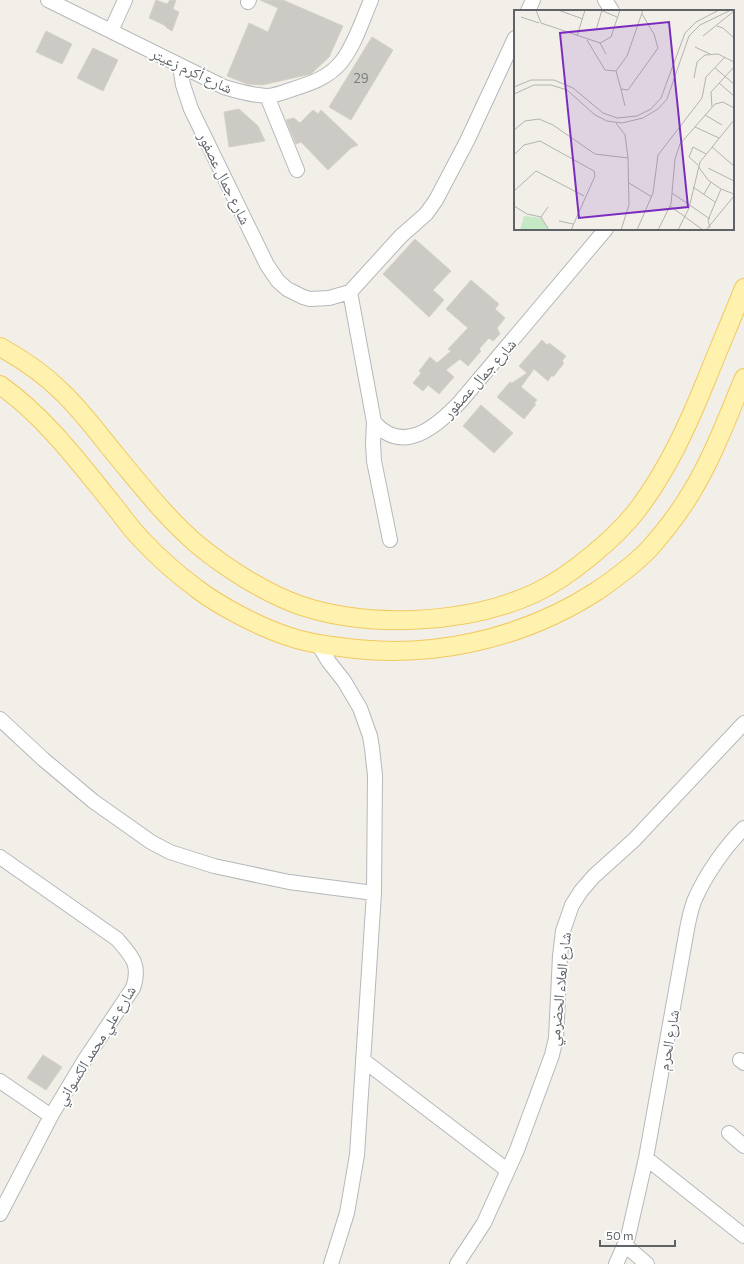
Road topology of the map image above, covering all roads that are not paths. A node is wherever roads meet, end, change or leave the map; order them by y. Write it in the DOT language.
graph roads {
  1 [pos="48,0"];
  2 [pos="125,0"];
  3 [pos="371,0"];
  4 [pos="533,0"];
  5 [pos="605,0"];
  6 [pos="528,10"];
  7 [pos="611,10"];
  8 [pos="111,31"];
  9 [pos="514,40"];
  10 [pos="180,66"];
  11 [pos="267,96"];
  12 [pos="297,170"];
  13 [pos="605,230"];
  14 [pos="744,288"];
  15 [pos="350,292"];
  16 [pos="0,347"];
  17 [pos="744,378"];
  18 [pos="0,385"];
  19 [pos="374,422"];
  20 [pos="390,540"];
  21 [pos="318,644"];
  22 [pos="0,719"];
  23 [pos="744,724"];
  24 [pos="744,828"];
  25 [pos="0,857"];
  26 [pos="374,893"];
  27 [pos="363,1060"];
  28 [pos="0,1081"];
  29 [pos="51,1116"];
  30 [pos="729,1133"];
  31 [pos="744,1146"];
  32 [pos="646,1158"];
  33 [pos="507,1170"];
  34 [pos="0,1214"];
  35 [pos="744,1236"];
  36 [pos="625,1245"];
  37 [pos="331,1264"];
  38 [pos="457,1264"];
  39 [pos="616,1264"];
  40 [pos="647,1264"];
  1 -- 8 [label="street, شارع أكرم زعيتر"];
  2 -- 8 [label="street"];
  3 -- 11 [label="street, شارع أكرم زعيتر"];
  4 -- 6 [label="street"];
  5 -- 7 [label="street"];
  8 -- 10 [label="street, شارع أكرم زعيتر"];
  9 -- 15 [label="street"];
  10 -- 11 [label="street, شارع أكرم زعيتر"];
  10 -- 15 [label="street, شارع جمال عصفور"];
  11 -- 12 [label="street"];
  13 -- 19 [label="street, شارع جمال عصفور"];
  14 -- 16 [label="main road"];
  15 -- 19 [label="street"];
  17 -- 21 [label="main road"];
  18 -- 21 [label="main road"];
  19 -- 20 [label="street"];
  21 -- 26 [label="street"];
  22 -- 26 [label="street"];
  23 -- 33 [label="street, شارع العلاء الحضرمي"];
  24 -- 32 [label="street, شارع الحرم"];
  25 -- 29 [label="street, شارع علي محمد الكسواني"];
  26 -- 27 [label="street"];
  27 -- 33 [label="street"];
  27 -- 37 [label="street"];
  28 -- 29 [label="street"];
  29 -- 34 [label="street, شارع علي محمد الكسواني"];
  30 -- 31 [label="street"];
  32 -- 35 [label="street"];
  32 -- 36 [label="street, شارع الحرم"];
  33 -- 38 [label="street, شارع العلاء الحضرمي"];
  36 -- 39 [label="street, شارع الحرم"];
  36 -- 40 [label="street"];
}
